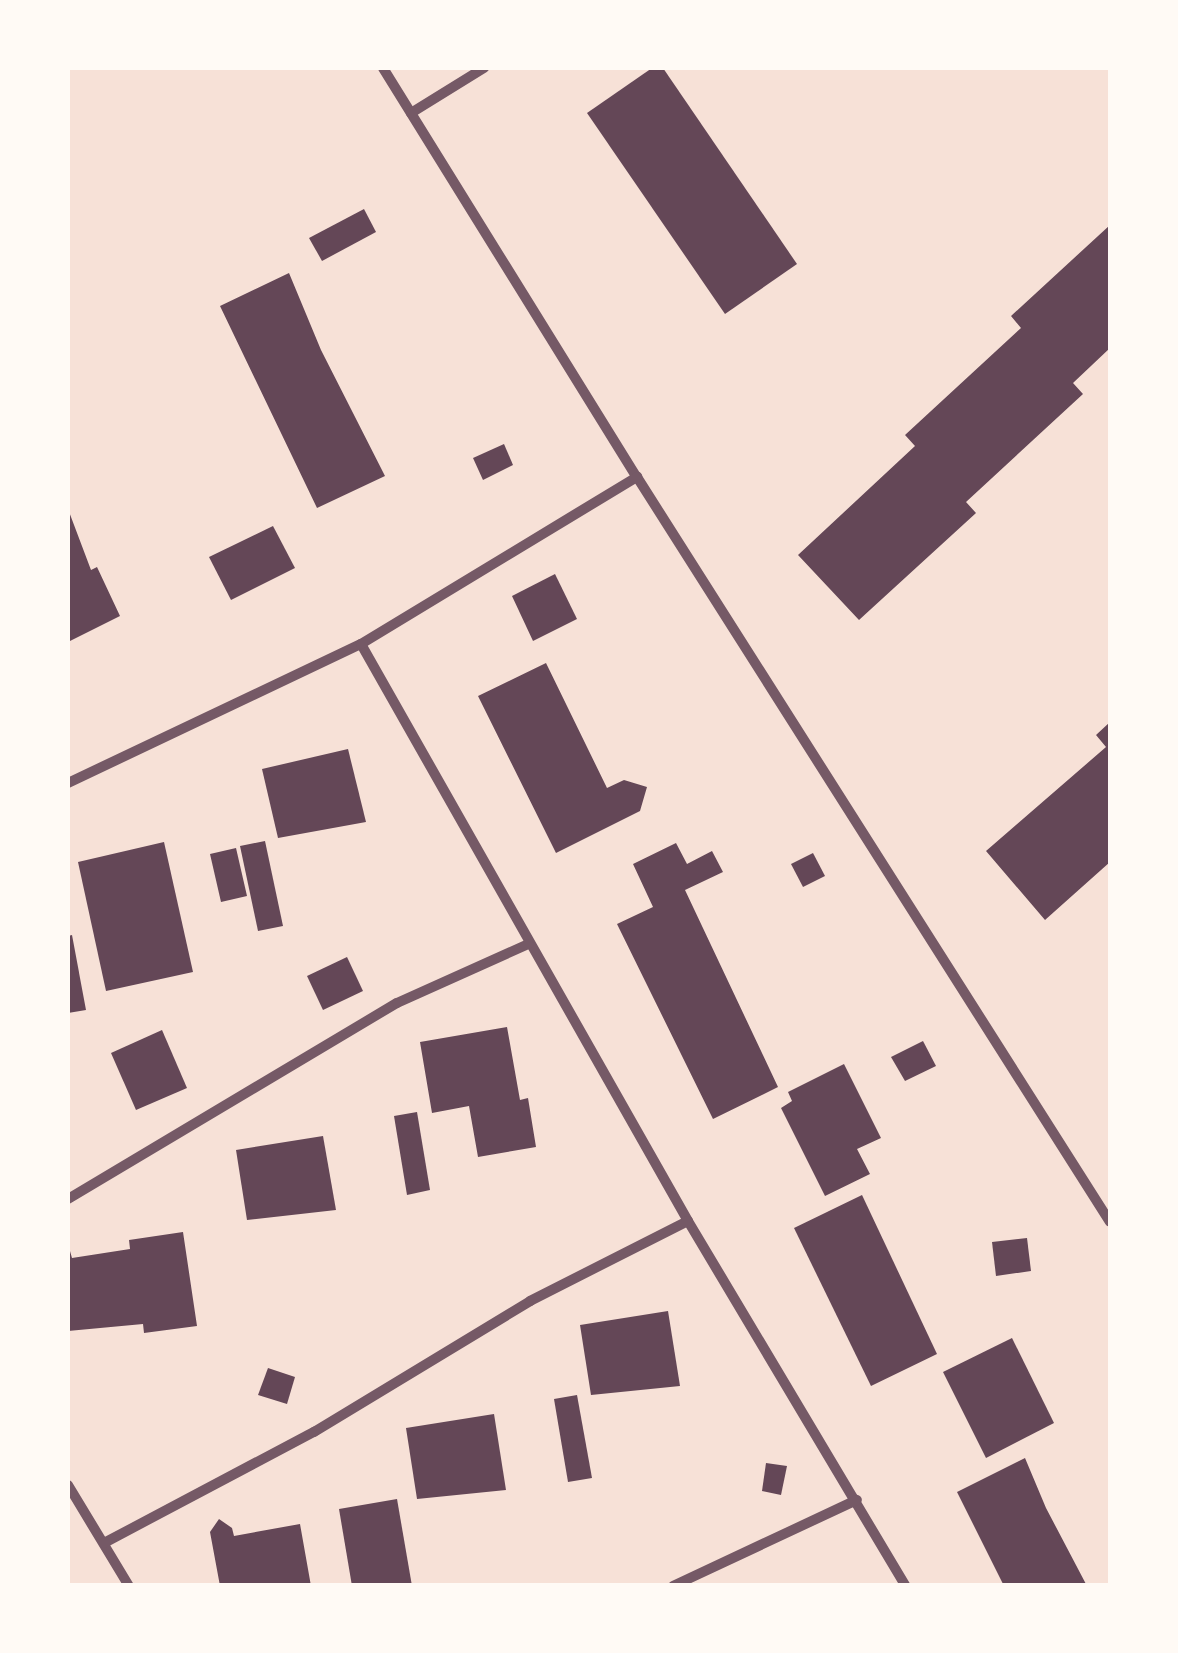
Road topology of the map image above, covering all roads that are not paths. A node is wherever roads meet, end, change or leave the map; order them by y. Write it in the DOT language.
graph roads {
  1 [pos="383,68"];
  2 [pos="484,68"];
  3 [pos="411,113"];
  4 [pos="637,477"];
  5 [pos="361,644"];
  6 [pos="68,783"];
  7 [pos="528,944"];
  8 [pos="68,1198"];
  9 [pos="688,1221"];
  10 [pos="1110,1222"];
  11 [pos="68,1485"];
  12 [pos="857,1500"];
  13 [pos="104,1544"];
  14 [pos="128,1586"];
  15 [pos="673,1586"];
  16 [pos="906,1586"];
  1 -- 3 [label="street"];
  2 -- 3 [label="street"];
  3 -- 4 [label="street"];
  4 -- 5 [label="street"];
  4 -- 10 [label="street"];
  5 -- 6 [label="street"];
  5 -- 7 [label="street"];
  7 -- 8 [label="street"];
  7 -- 9 [label="street"];
  9 -- 12 [label="street"];
  9 -- 13 [label="street"];
  11 -- 13 [label="street"];
  12 -- 15 [label="street"];
  12 -- 16 [label="street"];
  13 -- 14 [label="street"];
}
